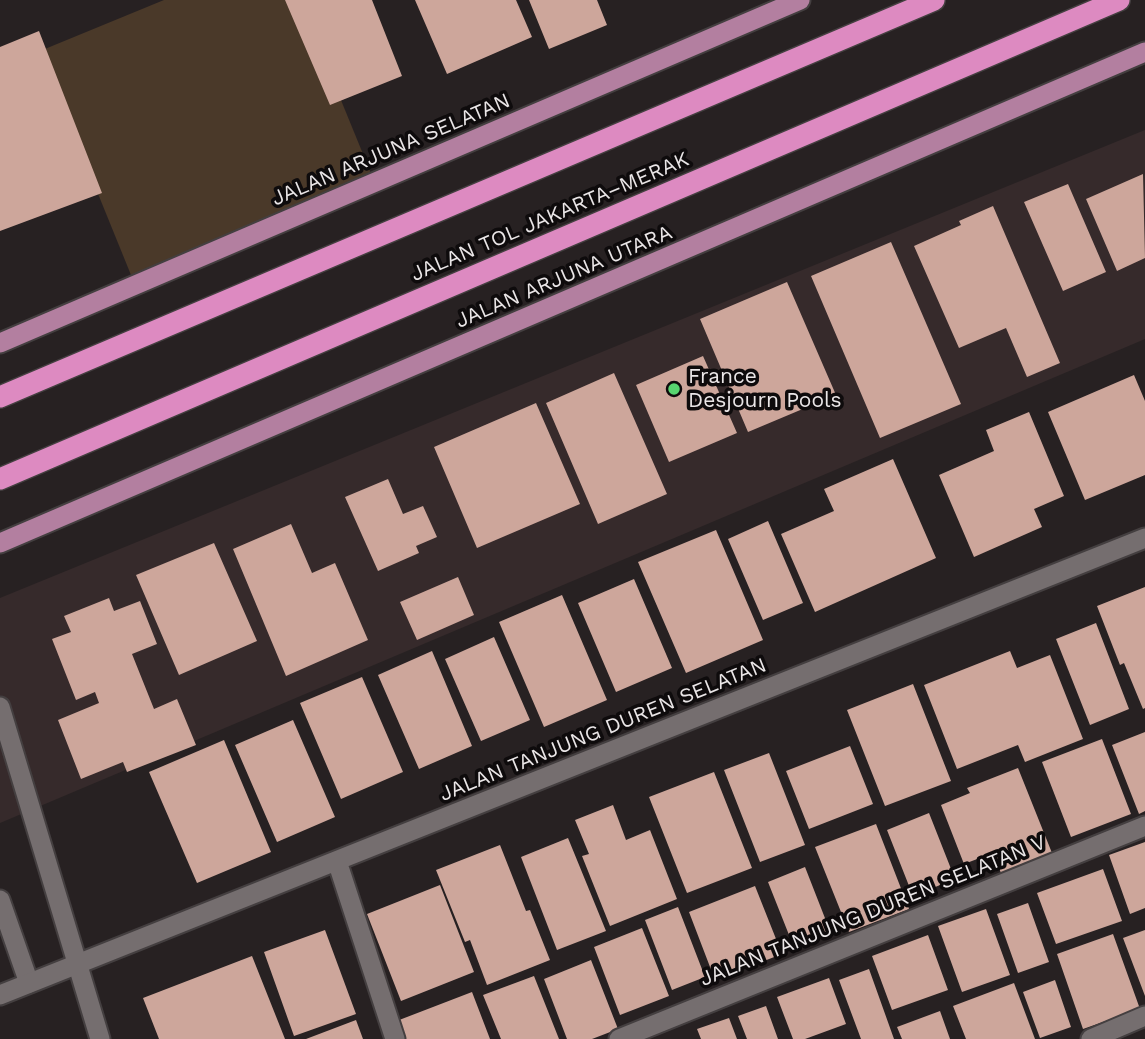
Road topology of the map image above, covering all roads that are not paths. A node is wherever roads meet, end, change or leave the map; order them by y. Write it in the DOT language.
graph roads {
  1 [pos="800,0"];
  2 [pos="934,0"];
  3 [pos="1119,0"];
  4 [pos="1145,52"];
  5 [pos="0,343"];
  6 [pos="0,397"];
  7 [pos="0,479"];
  8 [pos="1145,538"];
  9 [pos="0,543"];
  10 [pos="0,707"];
  11 [pos="1145,826"];
  12 [pos="337,861"];
  13 [pos="0,900"];
  14 [pos="78,962"];
  15 [pos="29,983"];
  16 [pos="0,995"];
  17 [pos="1145,1016"];
  18 [pos="100,1039"];
  19 [pos="395,1039"];
  20 [pos="619,1039"];
  21 [pos="1091,1039"];
  1 -- 5 [label="main road, JALAN ARJUNA SELATAN"];
  2 -- 6 [label="highway"];
  3 -- 7 [label="highway, JALAN TOL JAKARTA–MERAK"];
  4 -- 9 [label="main road, JALAN ARJUNA UTARA"];
  8 -- 12 [label="street, JALAN TANJUNG DUREN SELATAN"];
  10 -- 14 [label="street"];
  11 -- 20 [label="street, JALAN TANJUNG DUREN SELATAN V"];
  12 -- 14 [label="street, JALAN TANJUNG DUREN SELATAN"];
  12 -- 19 [label="street"];
  13 -- 15 [label="street"];
  14 -- 15 [label="street, JALAN TANJUNG DUREN SELATAN"];
  14 -- 18 [label="street"];
  15 -- 16 [label="street, JALAN TANJUNG DUREN SELATAN"];
  17 -- 21 [label="street"];
}
